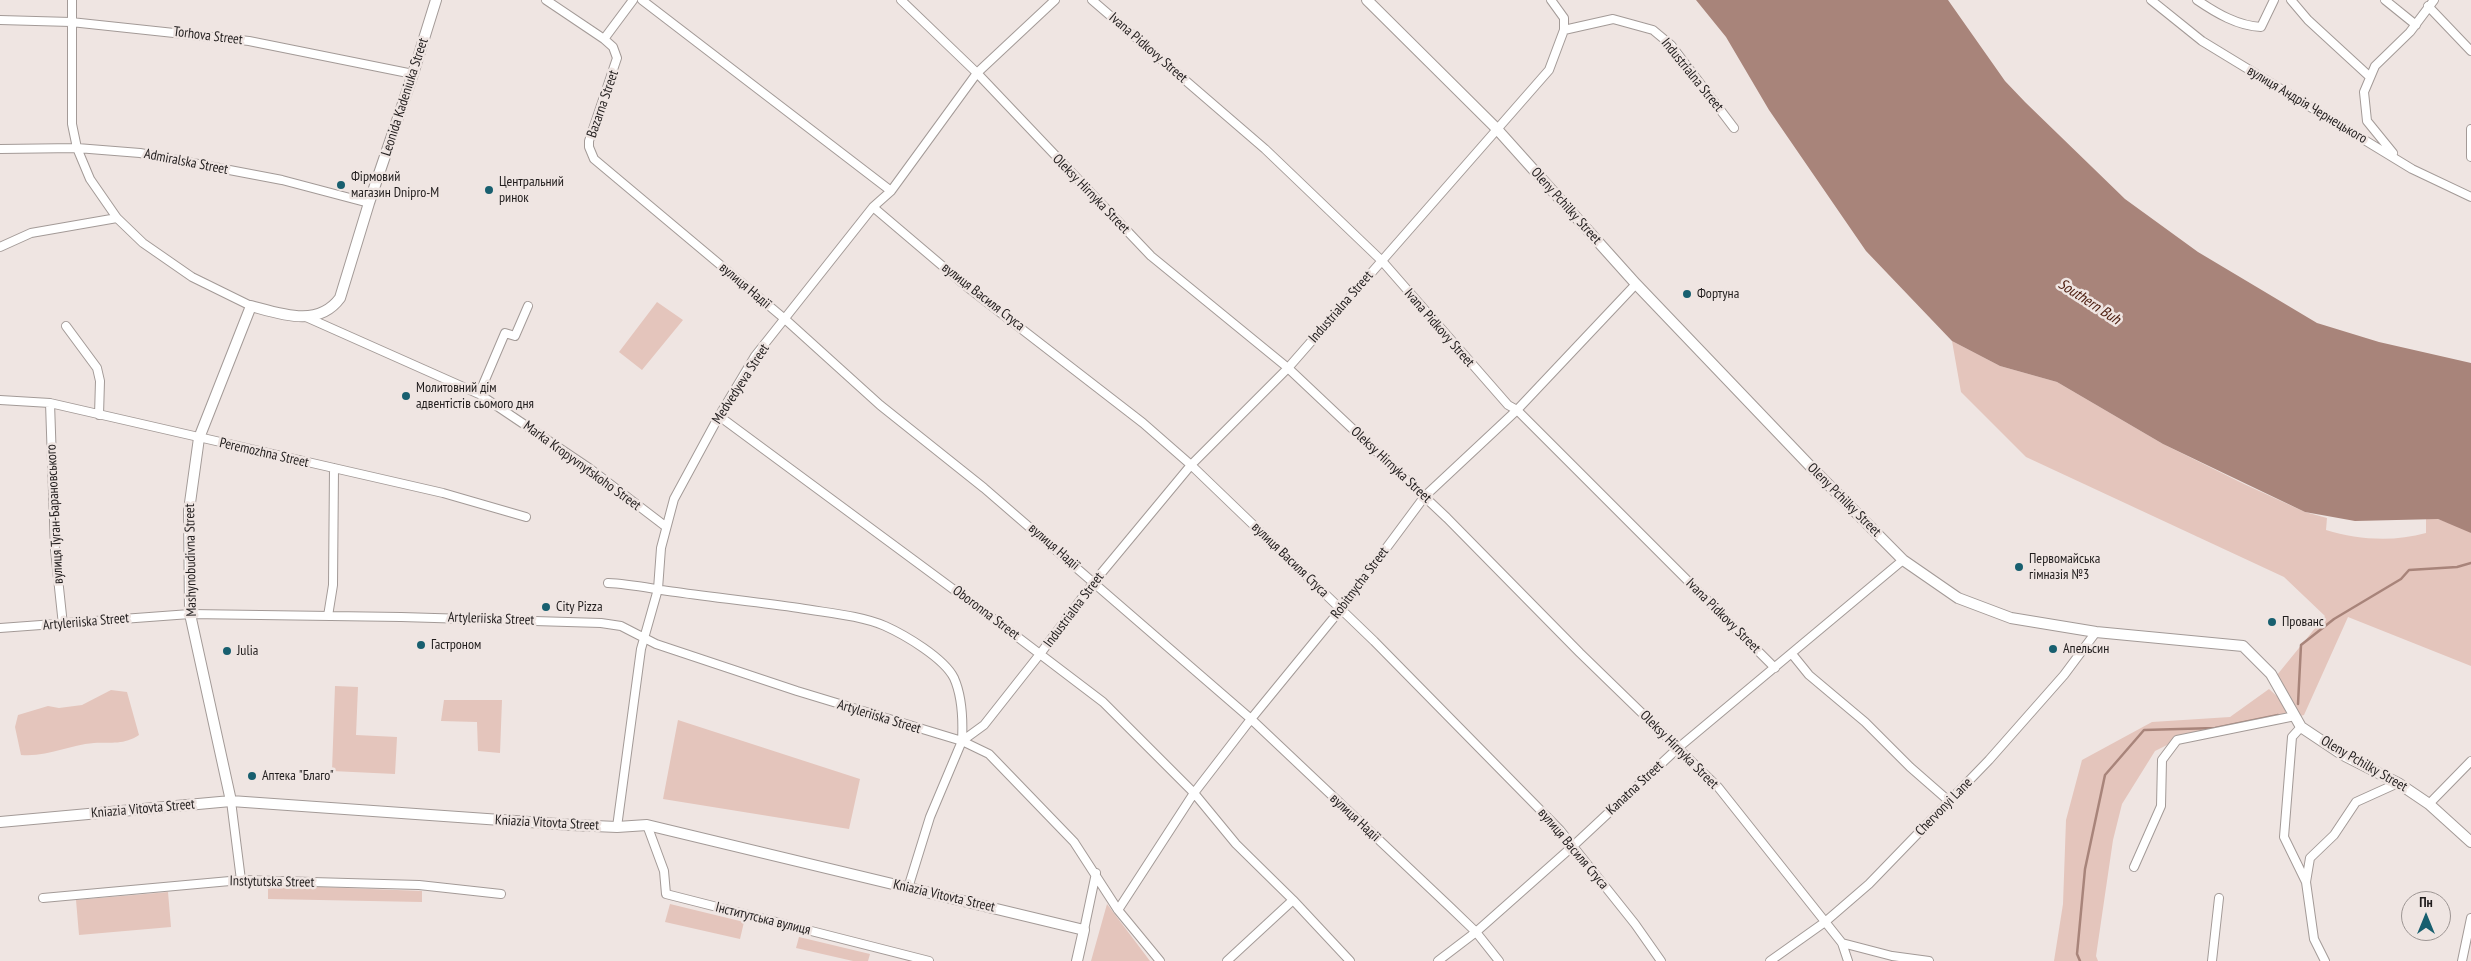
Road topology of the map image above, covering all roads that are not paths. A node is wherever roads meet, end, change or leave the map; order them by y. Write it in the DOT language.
graph roads {
  1 [pos="72,0"];
  2 [pos="436,0"];
  3 [pos="546,0"];
  4 [pos="633,0"];
  5 [pos="642,0"];
  6 [pos="901,0"];
  7 [pos="1055,0"];
  8 [pos="1092,0"];
  9 [pos="1367,0"];
  10 [pos="1551,0"];
  11 [pos="2151,0"];
  12 [pos="2197,0"];
  13 [pos="2274,0"];
  14 [pos="2291,0"];
  15 [pos="2384,0"];
  16 [pos="2431,3"];
  17 [pos="0,20"];
  18 [pos="71,22"];
  19 [pos="2416,25"];
  20 [pos="1564,30"];
  21 [pos="604,39"];
  22 [pos="2471,51"];
  23 [pos="977,73"];
  24 [pos="413,74"];
  25 [pos="2370,77"];
  26 [pos="1496,128"];
  27 [pos="1734,128"];
  28 [pos="2471,130"];
  29 [pos="77,148"];
  30 [pos="0,149"];
  31 [pos="590,154"];
  32 [pos="2471,157"];
  33 [pos="2412,169"];
  34 [pos="891,191"];
  35 [pos="2471,197"];
  36 [pos="369,203"];
  37 [pos="873,207"];
  38 [pos="117,218"];
  39 [pos="0,247"];
  40 [pos="1382,261"];
  41 [pos="1636,284"];
  42 [pos="251,306"];
  43 [pos="528,306"];
  44 [pos="306,317"];
  45 [pos="786,320"];
  46 [pos="66,326"];
  47 [pos="1288,368"];
  48 [pos="479,394"];
  49 [pos="0,400"];
  50 [pos="50,403"];
  51 [pos="1517,410"];
  52 [pos="99,415"];
  53 [pos="719,416"];
  54 [pos="199,438"];
  55 [pos="1191,465"];
  56 [pos="334,468"];
  57 [pos="1425,496"];
  58 [pos="526,517"];
  59 [pos="665,526"];
  60 [pos="1903,560"];
  61 [pos="1094,582"];
  62 [pos="608,583"];
  63 [pos="658,589"];
  64 [pos="1341,610"];
  65 [pos="190,614"];
  66 [pos="328,616"];
  67 [pos="63,625"];
  68 [pos="0,628"];
  69 [pos="2096,632"];
  70 [pos="643,638"];
  71 [pos="1040,654"];
  72 [pos="1792,654"];
  73 [pos="1775,668"];
  74 [pos="2295,716"];
  75 [pos="1251,719"];
  76 [pos="2301,727"];
  77 [pos="962,741"];
  78 [pos="1678,748"];
  79 [pos="2471,761"];
  80 [pos="2398,783"];
  81 [pos="1194,792"];
  82 [pos="231,801"];
  83 [pos="1950,802"];
  84 [pos="2428,804"];
  85 [pos="0,822"];
  86 [pos="647,825"];
  87 [pos="617,827"];
  88 [pos="2471,842"];
  89 [pos="1573,846"];
  90 [pos="2134,867"];
  91 [pos="1096,873"];
  92 [pos="241,880"];
  93 [pos="2306,882"];
  94 [pos="908,888"];
  95 [pos="501,894"];
  96 [pos="43,898"];
  97 [pos="2219,898"];
  98 [pos="1293,900"];
  99 [pos="1118,910"];
  100 [pos="2471,918"];
  101 [pos="1825,922"];
  102 [pos="1084,930"];
  103 [pos="1476,932"];
  104 [pos="1842,943"];
  105 [pos="929,961"];
  106 [pos="1077,961"];
  107 [pos="1160,961"];
  108 [pos="1227,961"];
  109 [pos="1350,961"];
  110 [pos="1438,961"];
  111 [pos="1499,961"];
  112 [pos="1661,961"];
  113 [pos="1770,961"];
  114 [pos="1848,961"];
  115 [pos="1930,961"];
  116 [pos="2212,961"];
  117 [pos="2325,961"];
  118 [pos="2462,961"];
  1 -- 18 [label="street, Marka Kropyvnytskoho Street"];
  2 -- 24 [label="street, Leonida Kadeniuka Street"];
  3 -- 21 [label="street, Bazarna Street"];
  4 -- 21 [label="street"];
  5 -- 34 [label="street"];
  6 -- 23 [label="street, Oleksy Hirnyka Street"];
  7 -- 23 [label="street, Medvedyeva Street"];
  8 -- 40 [label="street, Ivana Pidkovy Street"];
  9 -- 26 [label="street, Oleny Pchilky Street"];
  10 -- 20 [label="street"];
  11 -- 33 [label="street, вулиця Андрія Чернецького"];
  12 -- 13 [label="street"];
  14 -- 25 [label="street"];
  15 -- 19 [label="street"];
  16 -- 19 [label="street"];
  16 -- 22 [label="street"];
  17 -- 18 [label="street, Torhova Street"];
  18 -- 24 [label="street, Torhova Street"];
  18 -- 29 [label="street, Marka Kropyvnytskoho Street"];
  19 -- 25 [label="street"];
  20 -- 26 [label="street, Industrialna Street"];
  20 -- 27 [label="street, Industrialna Street"];
  21 -- 31 [label="street, Bazarna Street"];
  23 -- 34 [label="street, Medvedyeva Street"];
  23 -- 47 [label="street, Oleksy Hirnyka Street"];
  24 -- 36 [label="street, Leonida Kadeniuka Street"];
  25 -- 33 [label="street"];
  26 -- 40 [label="street, Industrialna Street"];
  26 -- 41 [label="street, Oleny Pchilky Street"];
  28 -- 32 [label="street"];
  29 -- 30 [label="street, Admiralska Street"];
  29 -- 36 [label="street, Admiralska Street"];
  29 -- 38 [label="street, Marka Kropyvnytskoho Street"];
  31 -- 45 [label="street, вулиця Надії"];
  33 -- 35 [label="street, вулиця Андрія Чернецького"];
  34 -- 37 [label="street, Medvedyeva Street"];
  36 -- 44 [label="street, Leonida Kadeniuka Street"];
  37 -- 45 [label="street, Medvedyeva Street"];
  37 -- 55 [label="street, вулиця Василя Стуса"];
  38 -- 39 [label="street"];
  38 -- 42 [label="street, Marka Kropyvnytskoho Street"];
  40 -- 47 [label="street, Industrialna Street"];
  40 -- 51 [label="street, Ivana Pidkovy Street"];
  41 -- 51 [label="street, Robitnycha Street"];
  41 -- 60 [label="street, Oleny Pchilky Street"];
  42 -- 44 [label="street, Marka Kropyvnytskoho Street"];
  42 -- 54 [label="street, Mashynobudivna Street"];
  43 -- 48 [label="street"];
  44 -- 48 [label="street, Marka Kropyvnytskoho Street"];
  45 -- 53 [label="street, Medvedyeva Street"];
  45 -- 61 [label="street, вулиця Надії"];
  46 -- 52 [label="street"];
  47 -- 55 [label="street, Industrialna Street"];
  47 -- 57 [label="street, Oleksy Hirnyka Street"];
  48 -- 59 [label="street, Marka Kropyvnytskoho Street"];
  49 -- 50 [label="street, Peremozhna Street"];
  50 -- 52 [label="street, Peremozhna Street"];
  50 -- 67 [label="street, вулиця Туган-Барановського"];
  51 -- 57 [label="street, Robitnycha Street"];
  51 -- 73 [label="street, Ivana Pidkovy Street"];
  52 -- 54 [label="street, Peremozhna Street"];
  53 -- 59 [label="street, Medvedyeva Street"];
  53 -- 71 [label="street, Oboronna Street"];
  54 -- 56 [label="street, Peremozhna Street"];
  54 -- 65 [label="street, Mashynobudivna Street"];
  55 -- 61 [label="street, Industrialna Street"];
  55 -- 64 [label="street, вулиця Василя Стуса"];
  56 -- 58 [label="street, Peremozhna Street"];
  56 -- 66 [label="street"];
  57 -- 64 [label="street, Robitnycha Street"];
  57 -- 78 [label="street, Oleksy Hirnyka Street"];
  59 -- 63 [label="street, Medvedyeva Street"];
  60 -- 69 [label="street, Oleny Pchilky Street"];
  60 -- 72 [label="street, Kanatna Street"];
  61 -- 71 [label="street, Industrialna Street"];
  61 -- 75 [label="street, вулиця Надії"];
  62 -- 63 [label="street"];
  63 -- 70 [label="street, Medvedyeva Street"];
  63 -- 77 [label="street"];
  64 -- 75 [label="street, Robitnycha Street"];
  64 -- 89 [label="street, вулиця Василя Стуса"];
  65 -- 66 [label="street, Artyleriiska Street"];
  65 -- 67 [label="street, Artyleriiska Street"];
  65 -- 82 [label="street, Mashynobudivna Street"];
  66 -- 70 [label="street, Artyleriiska Street"];
  67 -- 68 [label="street, Artyleriiska Street"];
  69 -- 74 [label="street, Oleny Pchilky Street"];
  69 -- 83 [label="street, Chervonyi Lane"];
  70 -- 77 [label="street, Artyleriiska Street"];
  70 -- 87 [label="street, Medvedyeva Street"];
  71 -- 77 [label="street, Industrialna Street"];
  71 -- 81 [label="street, Oboronna Street"];
  72 -- 73 [label="street, Kanatna Street"];
  72 -- 83 [label="street"];
  73 -- 78 [label="street, Kanatna Street"];
  74 -- 76 [label="street, Oleny Pchilky Street"];
  74 -- 90 [label="street"];
  75 -- 81 [label="street, Robitnycha Street"];
  75 -- 103 [label="street, вулиця Надії"];
  76 -- 80 [label="street, Oleny Pchilky Street"];
  76 -- 93 [label="street"];
  77 -- 91 [label="street"];
  77 -- 94 [label="street"];
  78 -- 89 [label="street, Kanatna Street"];
  78 -- 101 [label="street, Oleksy Hirnyka Street"];
  79 -- 84 [label="street"];
  80 -- 84 [label="street, Oleny Pchilky Street"];
  80 -- 93 [label="street"];
  81 -- 98 [label="street, Oboronna Street"];
  81 -- 99 [label="street, Robitnycha Street"];
  82 -- 85 [label="street, Kniazia Vitovta Street"];
  82 -- 87 [label="street, Kniazia Vitovta Street"];
  82 -- 92 [label="street, Mashynobudivna Street"];
  83 -- 101 [label="street, Chervonyi Lane"];
  84 -- 88 [label="street, Oleny Pchilky Street"];
  86 -- 87 [label="street, Kniazia Vitovta Street"];
  86 -- 94 [label="street, Kniazia Vitovta Street"];
  86 -- 105 [label="street, Інститутська вулиця"];
  89 -- 103 [label="street, Kanatna Street"];
  89 -- 112 [label="street, вулиця Василя Стуса"];
  91 -- 99 [label="street"];
  91 -- 102 [label="street"];
  92 -- 95 [label="street, Instytutska Street"];
  92 -- 96 [label="street, Instytutska Street"];
  93 -- 117 [label="street"];
  94 -- 102 [label="street, Kniazia Vitovta Street"];
  97 -- 116 [label="street"];
  98 -- 108 [label="street"];
  98 -- 109 [label="street, Oboronna Street"];
  99 -- 107 [label="street"];
  100 -- 118 [label="street"];
  101 -- 104 [label="street, Oleksy Hirnyka Street"];
  101 -- 113 [label="street, Chervonyi Lane"];
  102 -- 106 [label="street"];
  103 -- 110 [label="street, Kanatna Street"];
  103 -- 111 [label="street, вулиця Надії"];
  104 -- 114 [label="street, Oleksy Hirnyka Street"];
  104 -- 115 [label="street"];
}
